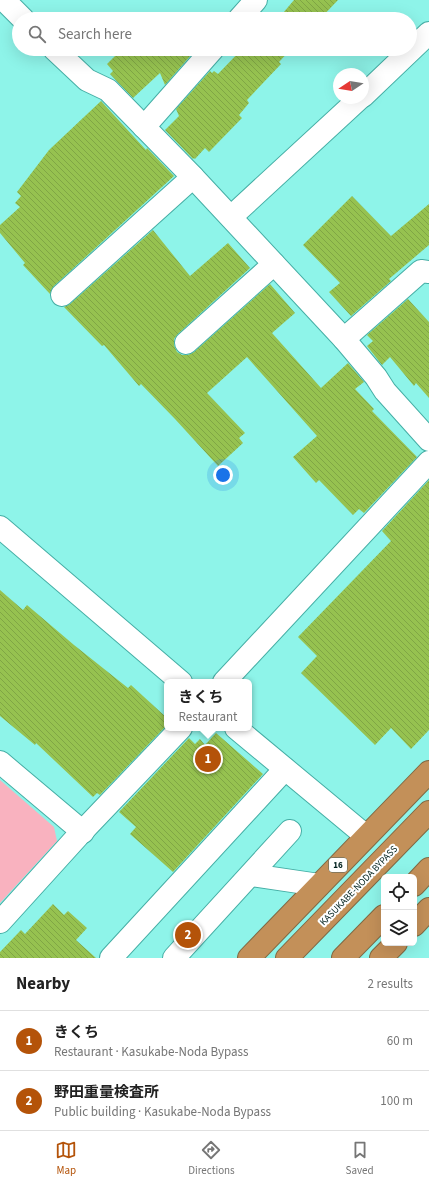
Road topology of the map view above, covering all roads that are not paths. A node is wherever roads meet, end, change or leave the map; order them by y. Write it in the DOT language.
graph roads {
  1 [pos="4,0"];
  2 [pos="256,0"];
  3 [pos="16,12"];
  4 [pos="245,12"];
  5 [pos="429,34"];
  6 [pos="417,45"];
  7 [pos="61,56"];
  8 [pos="207,56"];
  9 [pos="406,56"];
  10 [pos="369,90"];
  11 [pos="353,104"];
  12 [pos="144,127"];
  13 [pos="193,177"];
  14 [pos="231,217"];
  15 [pos="274,264"];
  16 [pos="429,272"];
  17 [pos="62,296"];
  18 [pos="344,339"];
  19 [pos="186,343"];
  20 [pos="429,440"];
  21 [pos="429,462"];
  22 [pos="0,527"];
  23 [pos="177,679"];
  24 [pos="227,679"];
  25 [pos="178,731"];
  26 [pos="240,731"];
  27 [pos="0,762"];
  28 [pos="285,769"];
  29 [pos="429,772"];
  30 [pos="429,812"];
  31 [pos="290,831"];
  32 [pos="83,832"];
  33 [pos="366,836"];
  34 [pos="429,869"];
  35 [pos="250,875"];
  36 [pos="417,882"];
  37 [pos="319,885"];
  38 [pos="429,909"];
  39 [pos="381,919"];
  40 [pos="0,922"];
  41 [pos="417,922"];
  42 [pos="393,946"];
  43 [pos="110,958"];
  44 [pos="174,958"];
  45 [pos="249,958"];
  46 [pos="287,958"];
  47 [pos="343,958"];
  48 [pos="381,958"];
  1 -- 3 [label="street"];
  2 -- 4 [label="street"];
  5 -- 6 [label="street"];
  7 -- 12 [label="street"];
  8 -- 12 [label="street"];
  9 -- 10 [label="street"];
  11 -- 14 [label="street"];
  12 -- 13 [label="street"];
  13 -- 14 [label="street"];
  13 -- 17 [label="street"];
  14 -- 15 [label="street"];
  15 -- 18 [label="street"];
  15 -- 19 [label="street"];
  16 -- 18 [label="street"];
  18 -- 20 [label="street"];
  21 -- 24 [label="street"];
  22 -- 23 [label="street"];
  25 -- 32 [label="street"];
  26 -- 28 [label="street"];
  27 -- 32 [label="street"];
  28 -- 33 [label="street"];
  28 -- 43 [label="street"];
  29 -- 33 [label="highway, 16"];
  30 -- 46 [label="highway, KASUKABE-NODA BYPASS"];
  31 -- 35 [label="street"];
  32 -- 40 [label="street"];
  33 -- 37 [label="highway, 16"];
  34 -- 36 [label="highway"];
  35 -- 37 [label="street"];
  35 -- 44 [label="street"];
  37 -- 45 [label="highway, 16"];
  38 -- 41 [label="highway"];
  39 -- 47 [label="highway"];
  42 -- 48 [label="highway"];
}
